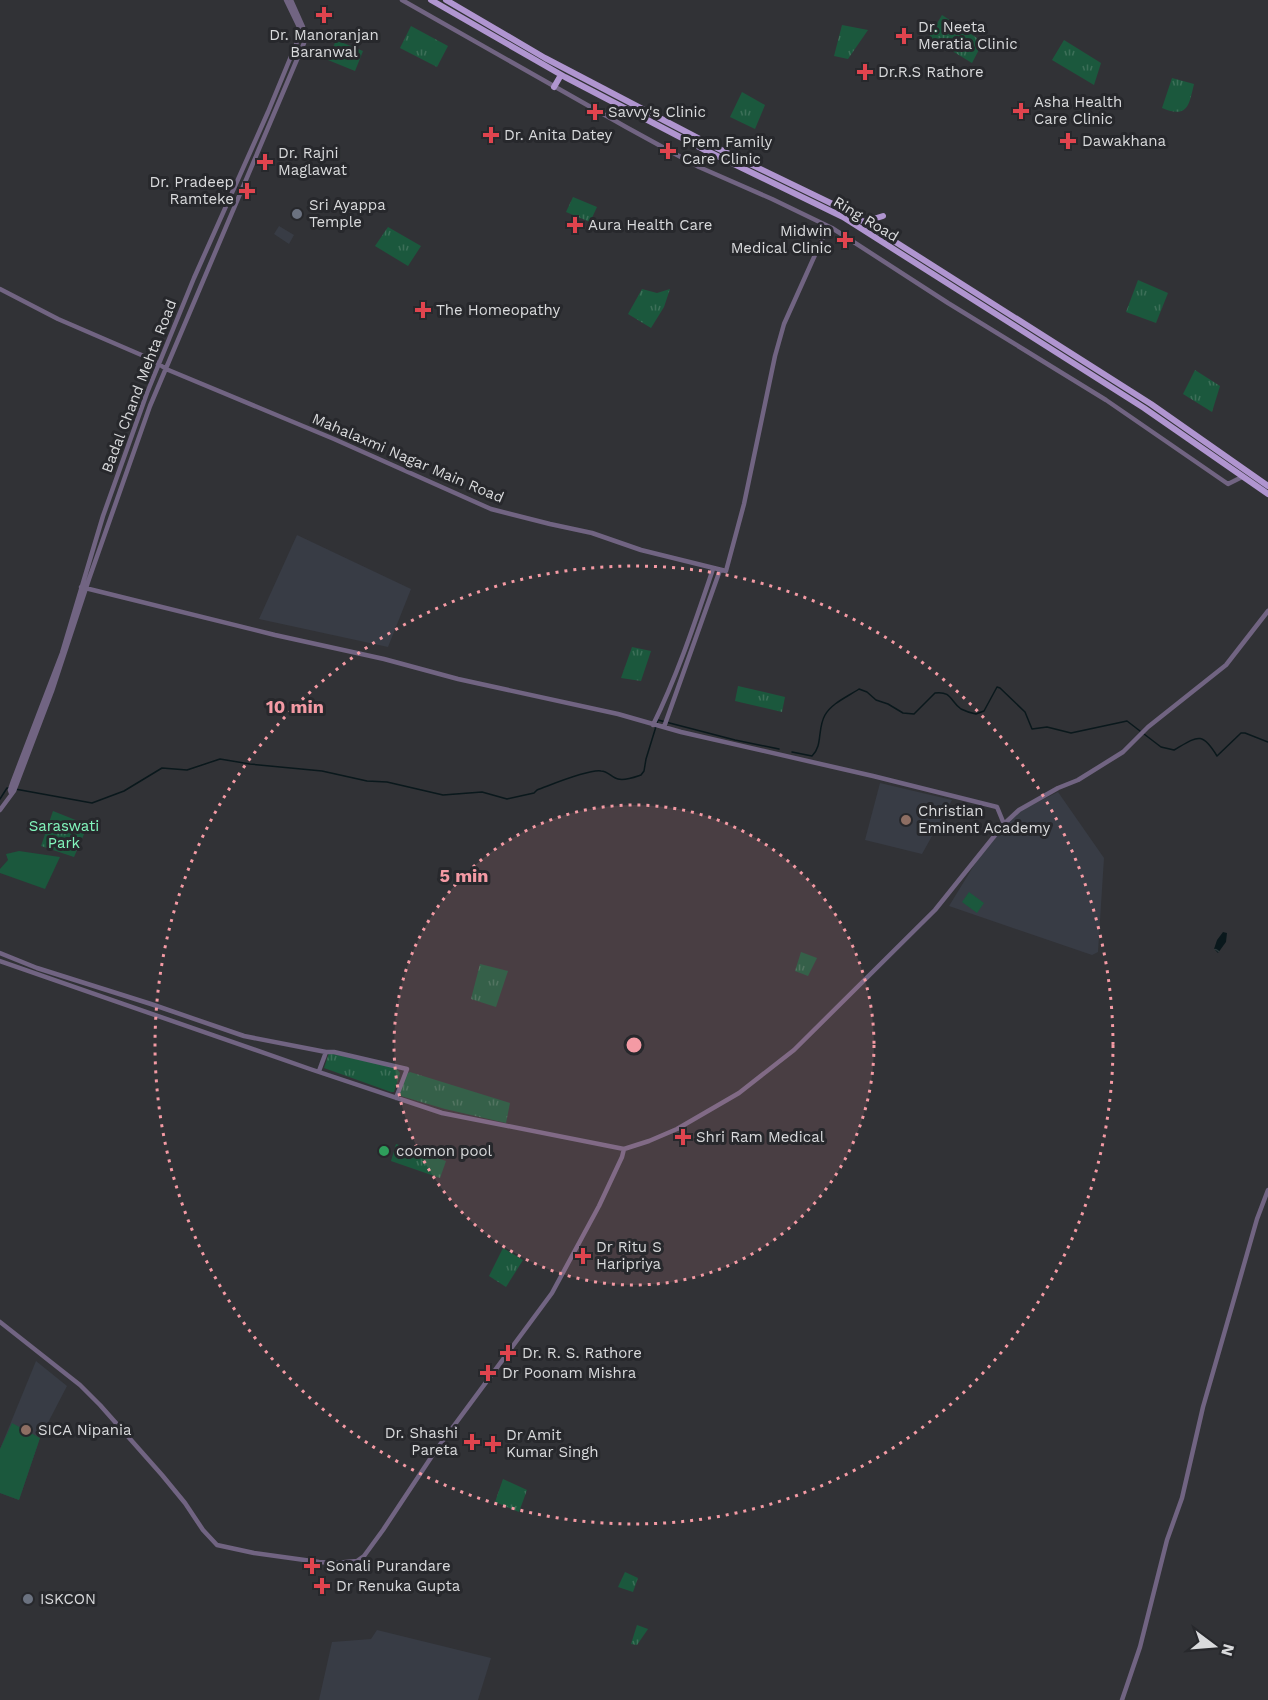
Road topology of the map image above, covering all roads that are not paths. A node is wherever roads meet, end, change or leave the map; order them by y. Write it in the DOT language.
graph roads {
  1 [pos="286,0"];
  2 [pos="291,0"];
  3 [pos="402,0"];
  4 [pos="431,0"];
  5 [pos="446,0"];
  6 [pos="561,75"];
  7 [pos="554,87"];
  8 [pos="884,216"];
  9 [pos="864,222"];
  10 [pos="828,226"];
  11 [pos="0,289"];
  12 [pos="159,364"];
  13 [pos="165,369"];
  14 [pos="1242,477"];
  15 [pos="1267,484"];
  16 [pos="1268,494"];
  17 [pos="713,569"];
  18 [pos="723,571"];
  19 [pos="84,588"];
  20 [pos="1268,611"];
  21 [pos="661,724"];
  22 [pos="0,810"];
  23 [pos="1004,824"];
  24 [pos="0,953"];
  25 [pos="0,961"];
  26 [pos="122,995"];
  27 [pos="120,1003"];
  28 [pos="326,1052"];
  29 [pos="320,1071"];
  30 [pos="396,1098"];
  31 [pos="624,1149"];
  32 [pos="1268,1190"];
  33 [pos="0,1322"];
  34 [pos="1122,1700"];
  1 -- 12 [label="street, Badal Chand Mehta Road"];
  2 -- 13 [label="street"];
  3 -- 7 [label="street"];
  4 -- 6 [label="main road, Ring Road"];
  5 -- 9 [label="main road, Ring Road"];
  6 -- 7 [label="main road"];
  6 -- 14 [label="main road, Ring Road"];
  7 -- 10 [label="street"];
  8 -- 9 [label="main road"];
  9 -- 15 [label="main road, Ring Road"];
  10 -- 14 [label="street"];
  10 -- 18 [label="street"];
  11 -- 12 [label="street, Mahalaxmi Nagar Main Road"];
  12 -- 13 [label="street, Mahalaxmi Nagar Main Road"];
  12 -- 19 [label="street, Badal Chand Mehta Road"];
  13 -- 17 [label="street, Mahalaxmi Nagar Main Road"];
  13 -- 19 [label="street"];
  14 -- 16 [label="main road, Ring Road"];
  17 -- 18 [label="street, Mahalaxmi Nagar Main Road"];
  17 -- 21 [label="street"];
  18 -- 21 [label="street"];
  19 -- 21 [label="street"];
  19 -- 22 [label="street, Badal Chand Mehta Road"];
  20 -- 23 [label="street"];
  21 -- 23 [label="street"];
  23 -- 31 [label="street"];
  24 -- 26 [label="street"];
  25 -- 27 [label="street"];
  26 -- 27 [label="street"];
  26 -- 28 [label="street"];
  27 -- 29 [label="street"];
  28 -- 29 [label="street"];
  28 -- 30 [label="street"];
  29 -- 30 [label="street"];
  30 -- 31 [label="street"];
  31 -- 33 [label="street"];
  32 -- 34 [label="street"];
}
